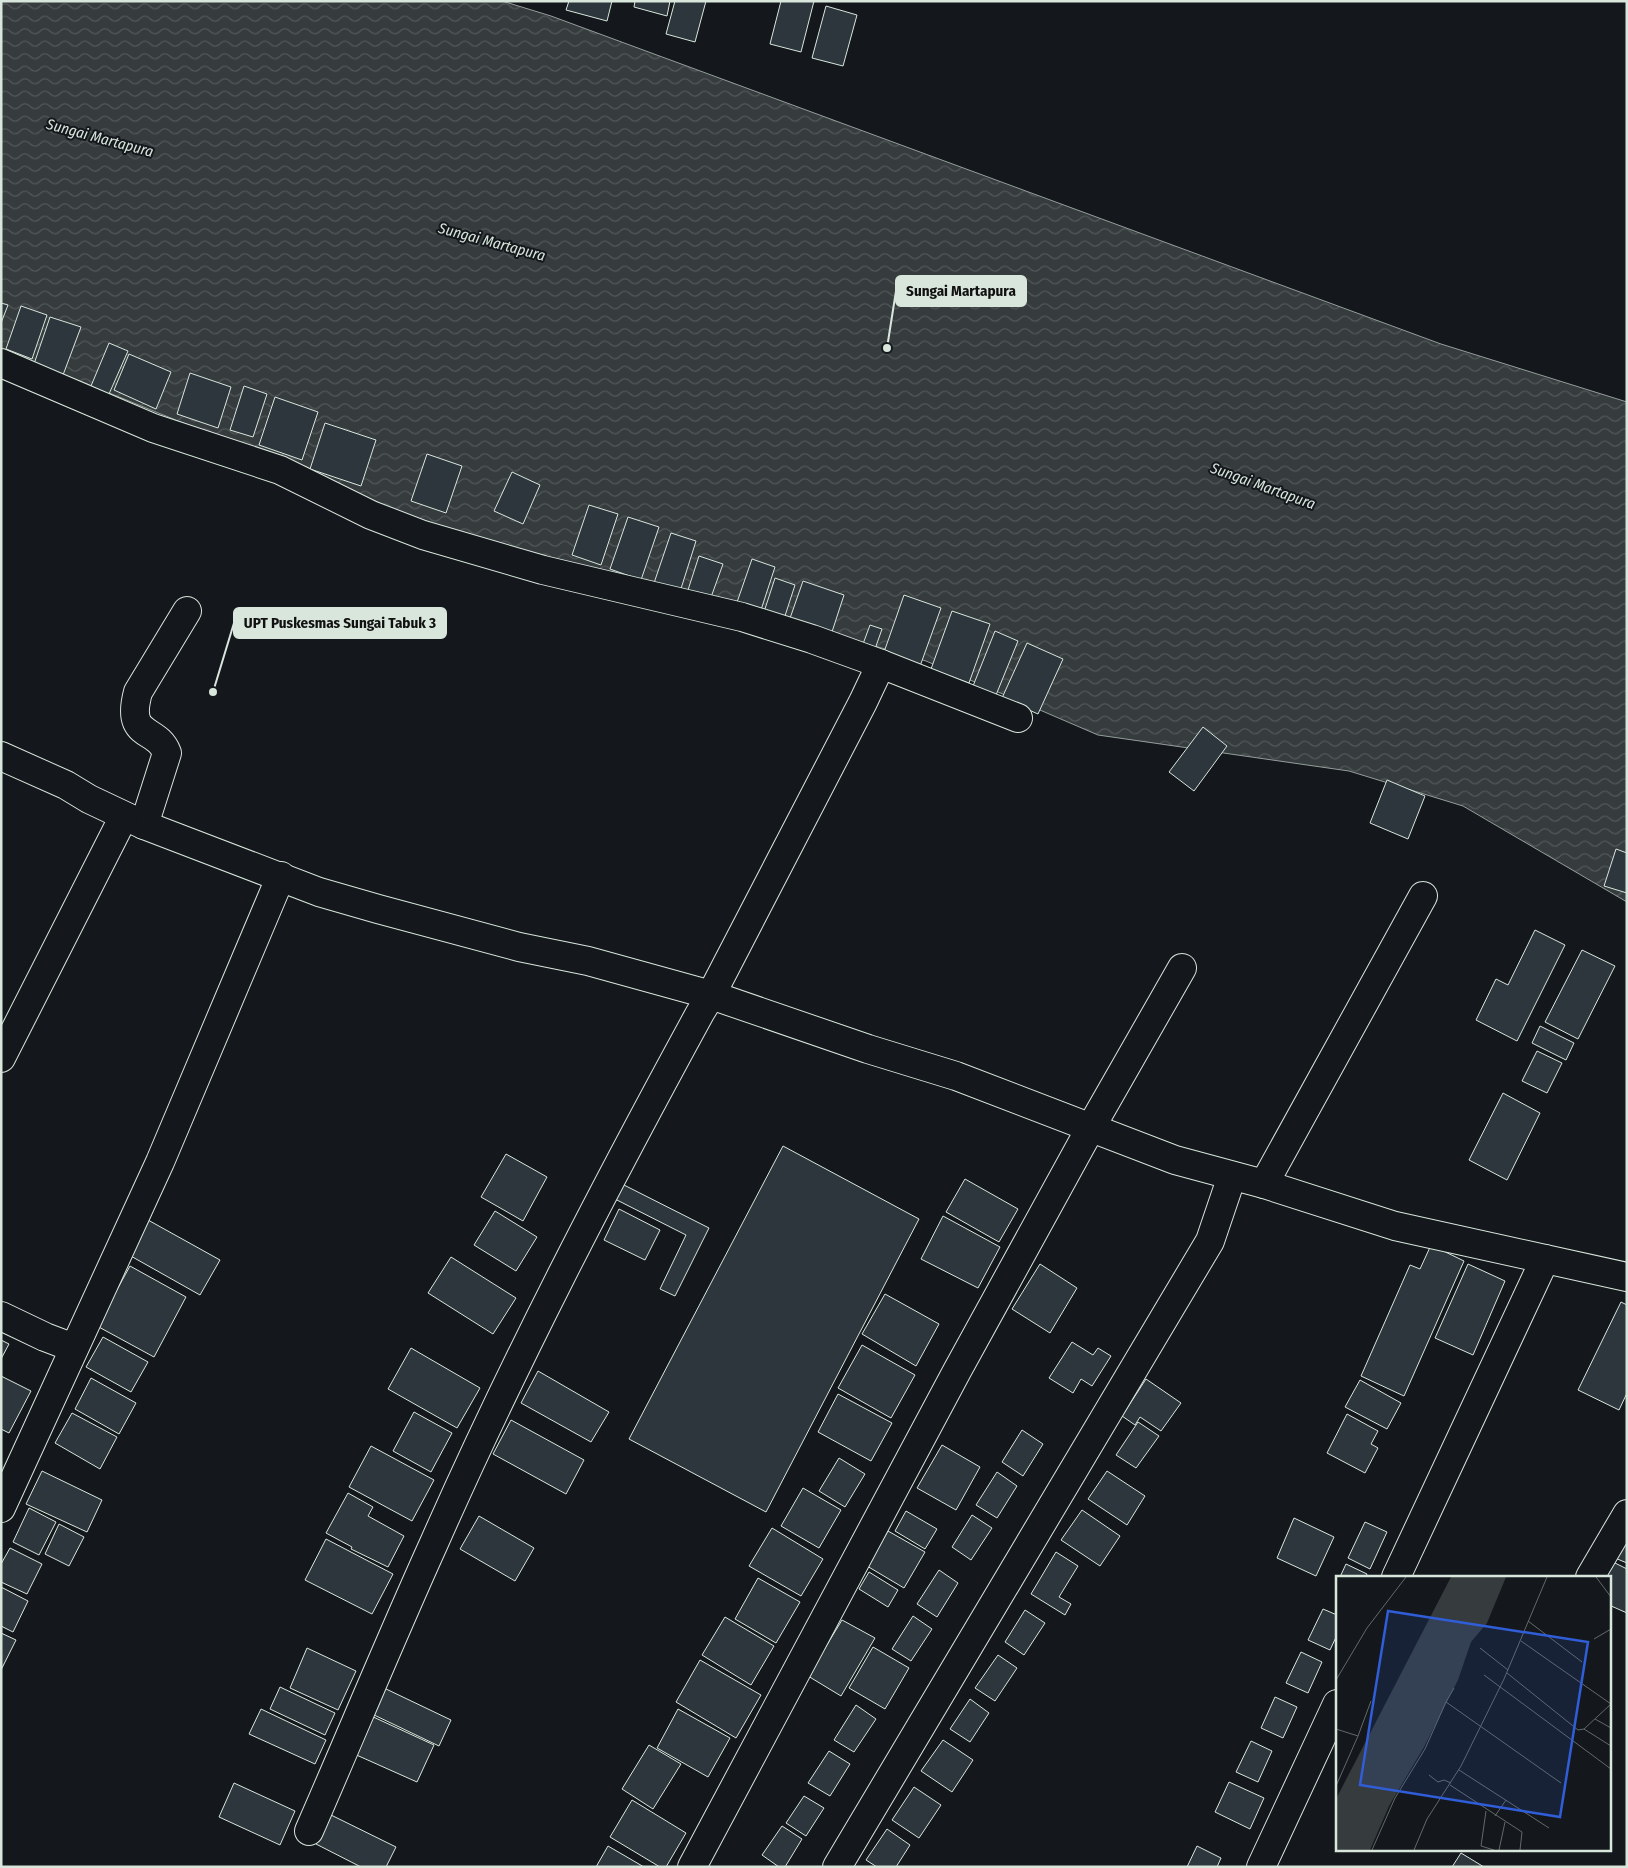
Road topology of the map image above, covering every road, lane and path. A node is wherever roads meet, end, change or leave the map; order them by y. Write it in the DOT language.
graph roads {
  1 [pos="1,363"];
  2 [pos="187,611"];
  3 [pos="881,664"];
  4 [pos="1018,718"];
  5 [pos="1,756"];
  6 [pos="134,821"];
  7 [pos="281,876"];
  8 [pos="1422,896"];
  9 [pos="1182,968"];
  10 [pos="711,995"];
  11 [pos="1,1058"];
  12 [pos="1090,1128"];
  13 [pos="1232,1176"];
  14 [pos="1264,1184"];
  15 [pos="1545,1259"];
  16 [pos="1627,1277"];
  17 [pos="1,1316"];
  18 [pos="74,1348"];
  19 [pos="1,1508"];
  20 [pos="1627,1514"];
  21 [pos="1396,1576"];
  22 [pos="1591,1576"];
  23 [pos="1336,1706"];
  24 [pos="309,1831"];
  25 [pos="692,1867"];
  26 [pos="837,1867"];
  27 [pos="1261,1867"];
  1 -- 3 [label="street"];
  2 -- 6 [label="street"];
  3 -- 4 [label="street"];
  3 -- 10 [label="street"];
  5 -- 6 [label="street"];
  6 -- 7 [label="street"];
  6 -- 11 [label="street"];
  7 -- 10 [label="street"];
  7 -- 18 [label="street"];
  8 -- 14 [label="street"];
  9 -- 12 [label="street"];
  10 -- 12 [label="street"];
  10 -- 24 [label="street"];
  12 -- 13 [label="street"];
  12 -- 25 [label="street"];
  13 -- 14 [label="street"];
  13 -- 26 [label="street"];
  14 -- 15 [label="street"];
  15 -- 16 [label="street"];
  15 -- 21 [label="street"];
  17 -- 18 [label="street"];
  18 -- 19 [label="street"];
  20 -- 22 [label="street"];
  23 -- 27 [label="street"];
}
